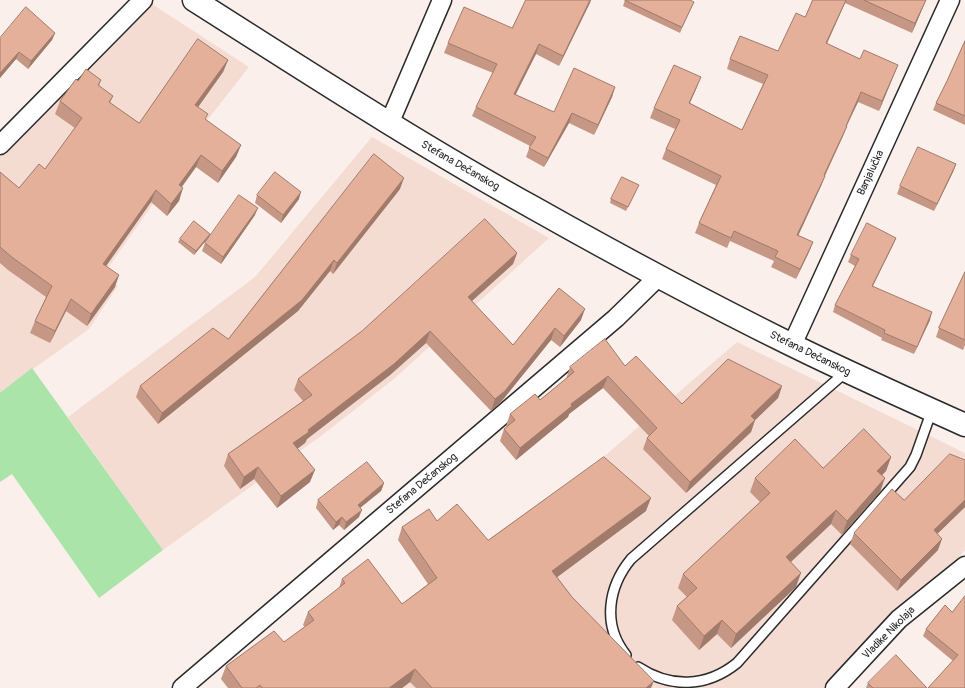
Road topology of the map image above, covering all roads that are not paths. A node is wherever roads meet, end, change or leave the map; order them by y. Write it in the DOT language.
graph roads {
  1 [pos="143,0"];
  2 [pos="194,0"];
  3 [pos="442,0"];
  4 [pos="950,0"];
  5 [pos="389,124"];
  6 [pos="0,145"];
  7 [pos="659,276"];
  8 [pos="792,345"];
  9 [pos="847,371"];
  10 [pos="932,410"];
  11 [pos="965,425"];
  12 [pos="965,566"];
  13 [pos="182,688"];
  14 [pos="835,688"];
  1 -- 6 [label="street"];
  2 -- 5 [label="main road, Stefana Dečanskog"];
  3 -- 5 [label="street"];
  4 -- 8 [label="street, Banjalučka"];
  5 -- 7 [label="main road, Stefana Dečanskog"];
  7 -- 8 [label="main road, Stefana Dečanskog"];
  7 -- 13 [label="street, Stefana Dečanskog"];
  8 -- 9 [label="main road, Stefana Dečanskog"];
  9 -- 10 [label="main road, Stefana Dečanskog"];
  9 -- 10 [label="lane"];
  10 -- 11 [label="main road, Stefana Dečanskog"];
  12 -- 14 [label="street, Vladike Nikolaja"];
}
